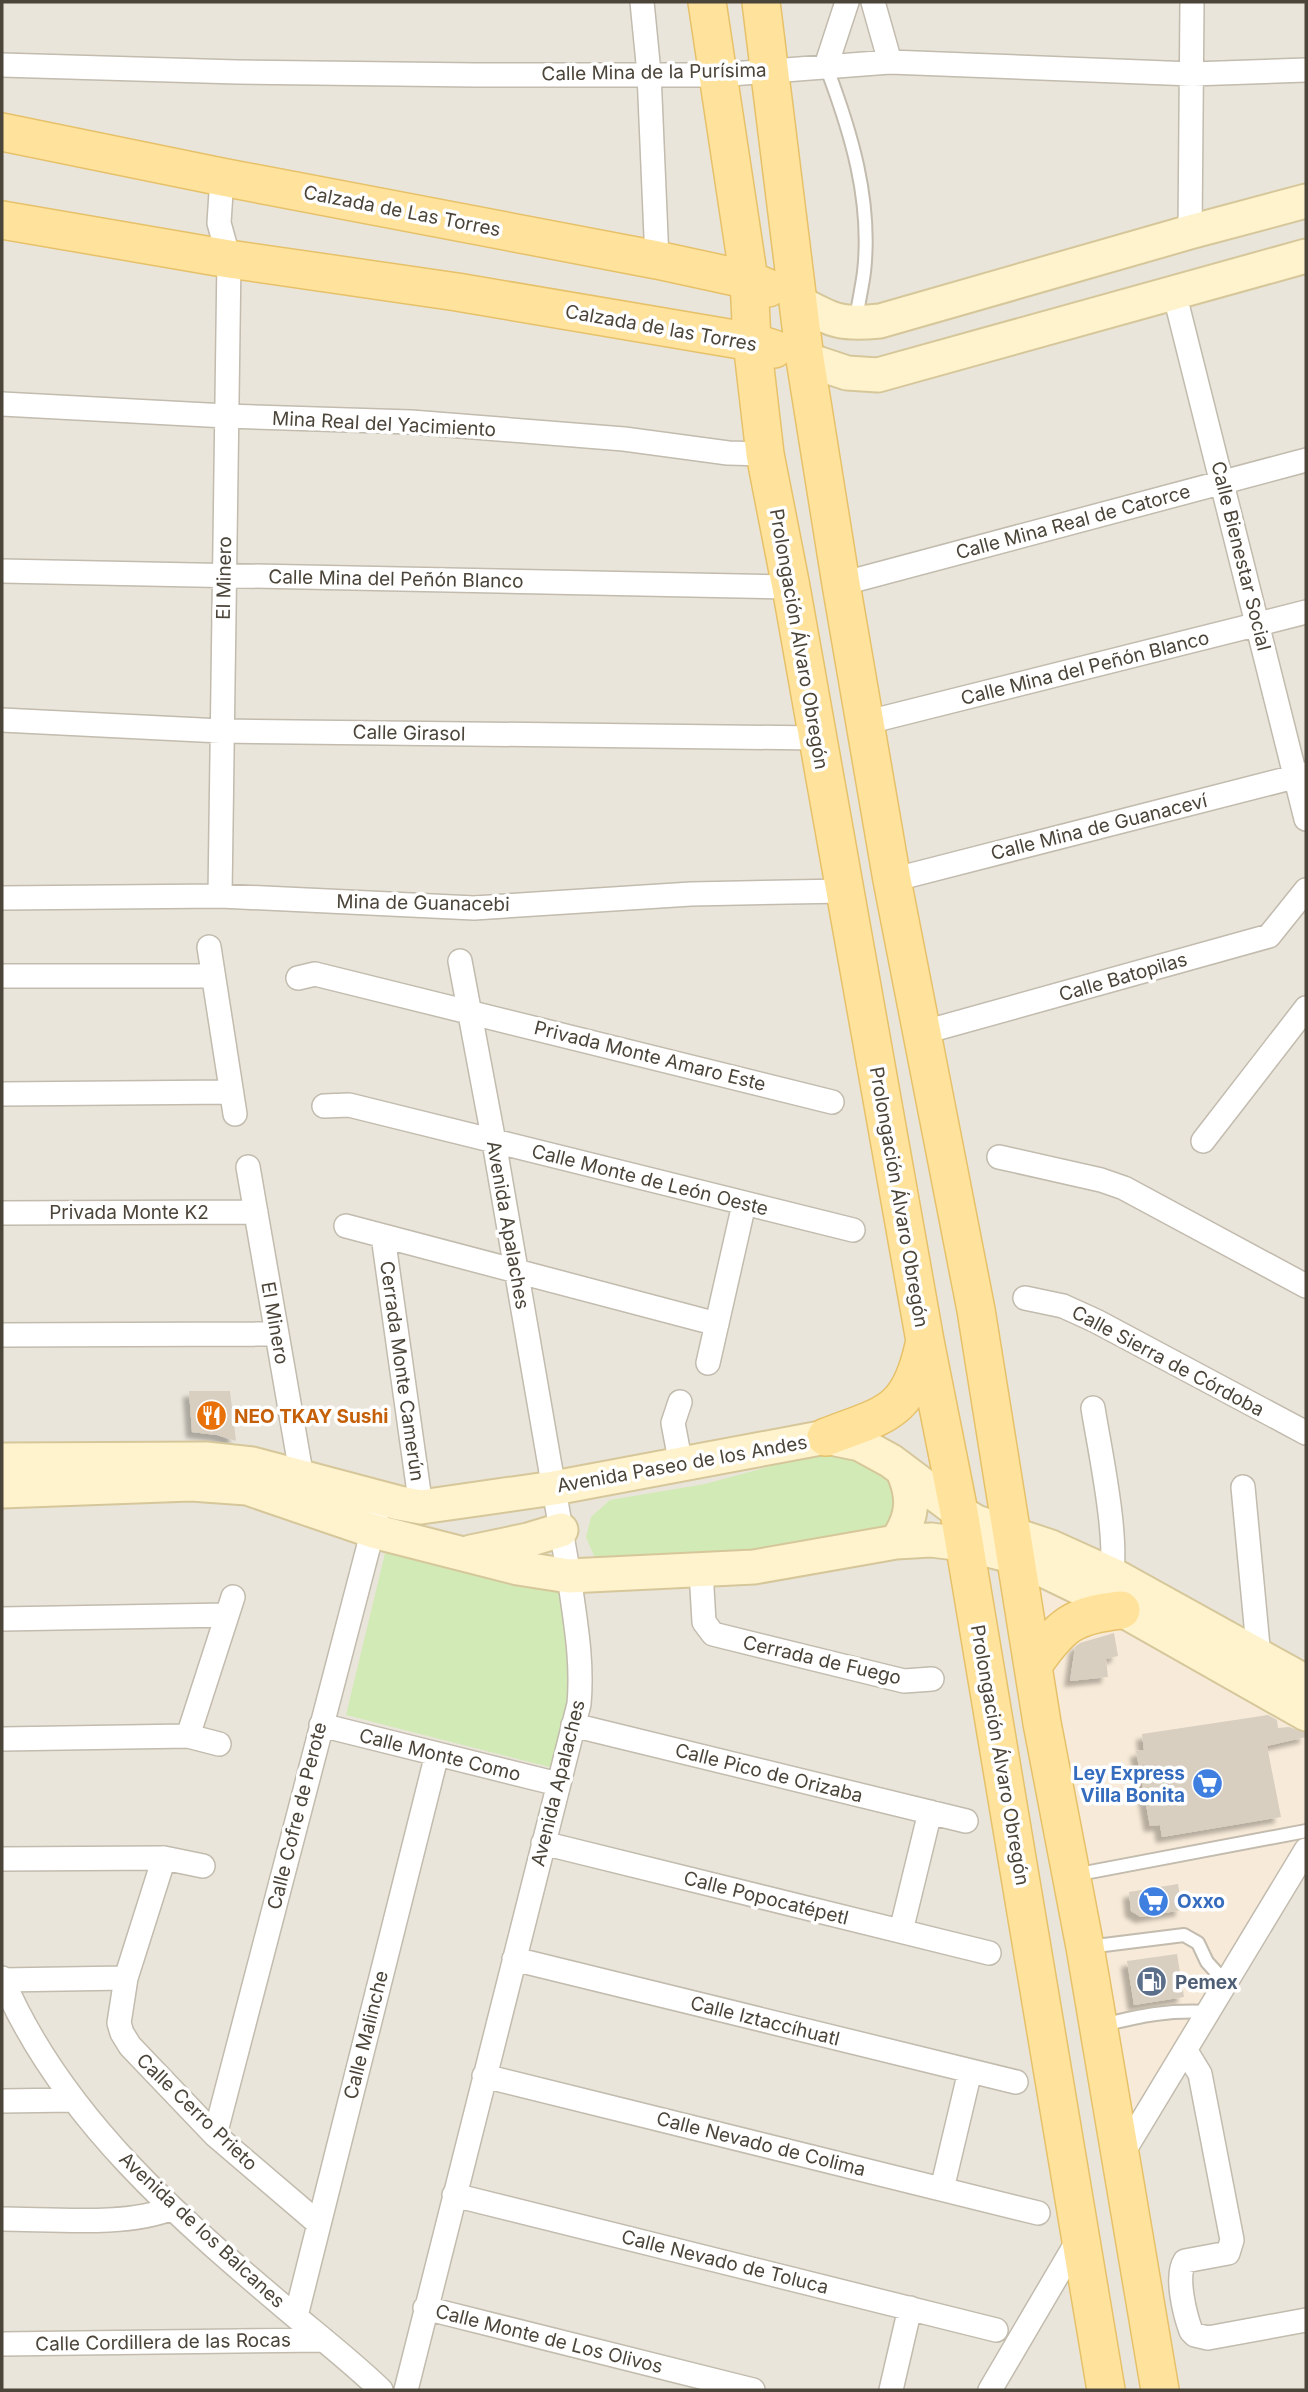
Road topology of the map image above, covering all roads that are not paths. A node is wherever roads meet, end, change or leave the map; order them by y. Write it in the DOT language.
graph roads {
  1 [pos="642,2"];
  2 [pos="707,2"];
  3 [pos="761,2"];
  4 [pos="847,2"];
  5 [pos="873,2"];
  6 [pos="1192,2"];
  7 [pos="890,62"];
  8 [pos="2,65"];
  9 [pos="826,66"];
  10 [pos="1306,69"];
  11 [pos="770,71"];
  12 [pos="649,73"];
  13 [pos="1192,74"];
  14 [pos="718,75"];
  15 [pos="2,132"];
  16 [pos="222,177"];
  17 [pos="1306,201"];
  18 [pos="2,220"];
  19 [pos="1190,232"];
  20 [pos="1306,256"];
  21 [pos="229,259"];
  22 [pos="657,260"];
  23 [pos="750,280"];
  24 [pos="1174,292"];
  25 [pos="798,302"];
  26 [pos="855,323"];
  27 [pos="752,342"];
  28 [pos="805,359"];
  29 [pos="2,404"];
  30 [pos="226,416"];
  31 [pos="765,454"];
  32 [pos="1306,460"];
  33 [pos="1222,483"];
  34 [pos="2,571"];
  35 [pos="224,575"];
  36 [pos="841,584"];
  37 [pos="791,587"];
  38 [pos="1306,612"];
  39 [pos="1259,625"];
  40 [pos="2,720"];
  41 [pos="864,723"];
  42 [pos="221,730"];
  43 [pos="818,746"];
  44 [pos="1301,776"];
  45 [pos="874,781"];
  46 [pos="1306,820"];
  47 [pos="892,880"];
  48 [pos="1306,890"];
  49 [pos="844,891"];
  50 [pos="220,896"];
  51 [pos="2,898"];
  52 [pos="209,947"];
  53 [pos="460,961"];
  54 [pos="2,976"];
  55 [pos="213,976"];
  56 [pos="298,978"];
  57 [pos="1306,1008"];
  58 [pos="467,1010"];
  59 [pos="921,1033"];
  60 [pos="2,1094"];
  61 [pos="832,1102"];
  62 [pos="324,1106"];
  63 [pos="1203,1141"];
  64 [pos="494,1142"];
  65 [pos="999,1157"];
  66 [pos="248,1167"];
  67 [pos="744,1204"];
  68 [pos="256,1212"];
  69 [pos="2,1213"];
  70 [pos="346,1226"];
  71 [pos="853,1230"];
  72 [pos="383,1236"];
  73 [pos="517,1272"];
  74 [pos="1306,1286"];
  75 [pos="1026,1298"];
  76 [pos="976,1310"];
  77 [pos="717,1324"];
  78 [pos="924,1332"];
  79 [pos="277,1334"];
  80 [pos="2,1335"];
  81 [pos="708,1363"];
  82 [pos="680,1402"];
  83 [pos="1094,1408"];
  84 [pos="1306,1433"];
  85 [pos="826,1437"];
  86 [pos="2,1460"];
  87 [pos="681,1465"];
  88 [pos="903,1471"];
  89 [pos="302,1478"];
  90 [pos="1243,1487"];
  91 [pos="554,1488"];
  92 [pos="2,1491"];
  93 [pos="382,1497"];
  94 [pos="421,1507"];
  95 [pos="962,1528"];
  96 [pos="561,1530"];
  97 [pos="373,1531"];
  98 [pos="896,1542"];
  99 [pos="1014,1546"];
  100 [pos="462,1554"];
  101 [pos="701,1571"];
  102 [pos="569,1576"];
  103 [pos="1112,1595"];
  104 [pos="2,1619"];
  105 [pos="1034,1664"];
  106 [pos="1252,1668"];
  107 [pos="932,1679"];
  108 [pos="1306,1682"];
  109 [pos="1306,1714"];
  110 [pos="321,1725"];
  111 [pos="573,1725"];
  112 [pos="188,1736"];
  113 [pos="2,1739"];
  114 [pos="219,1744"];
  115 [pos="437,1754"];
  116 [pos="558,1784"];
  117 [pos="930,1812"];
  118 [pos="966,1821"];
  119 [pos="1306,1831"];
  120 [pos="543,1843"];
  121 [pos="1306,1850"];
  122 [pos="164,1858"];
  123 [pos="2,1859"];
  124 [pos="203,1867"];
  125 [pos="1071,1875"];
  126 [pos="901,1931"];
  127 [pos="1085,1947"];
  128 [pos="989,1953"];
  129 [pos="514,1959"];
  130 [pos="126,1978"];
  131 [pos="2,1979"];
  132 [pos="1227,1984"];
  133 [pos="1210,2012"];
  134 [pos="1097,2026"];
  135 [pos="1186,2051"];
  136 [pos="970,2071"];
  137 [pos="484,2076"];
  138 [pos="1016,2082"];
  139 [pos="73,2100"];
  140 [pos="2,2101"];
  141 [pos="215,2135"];
  142 [pos="1121,2156"];
  143 [pos="942,2189"];
  144 [pos="454,2195"];
  145 [pos="172,2208"];
  146 [pos="1038,2213"];
  147 [pos="2,2219"];
  148 [pos="318,2223"];
  149 [pos="1081,2235"];
  150 [pos="425,2308"];
  151 [pos="910,2308"];
  152 [pos="296,2316"];
  153 [pos="1306,2320"];
  154 [pos="996,2330"];
  155 [pos="324,2340"];
  156 [pos="2,2344"];
  157 [pos="381,2390"];
  158 [pos="406,2390"];
  159 [pos="754,2390"];
  160 [pos="891,2390"];
  161 [pos="990,2390"];
  162 [pos="1106,2390"];
  163 [pos="1160,2390"];
  1 -- 12 [label="street"];
  2 -- 14 [label="main road, Prolongación Álvaro Obregón"];
  3 -- 11 [label="main road"];
  4 -- 9 [label="street"];
  5 -- 7 [label="street"];
  6 -- 13 [label="street"];
  7 -- 9 [label="street, Calle Mina de la Purísima"];
  7 -- 13 [label="street, Calle Mina de la Purísima"];
  8 -- 12 [label="street, Calle Mina de la Purísima"];
  9 -- 11 [label="street, Calle Mina de la Purísima"];
  9 -- 26 [label="lane"];
  10 -- 13 [label="street, Calle Mina de la Purísima"];
  11 -- 14 [label="street, Calle Mina de la Purísima"];
  11 -- 25 [label="main road"];
  12 -- 14 [label="street, Calle Mina de la Purísima"];
  12 -- 22 [label="street"];
  13 -- 19 [label="street"];
  14 -- 23 [label="main road, Prolongación Álvaro Obregón"];
  15 -- 16 [label="main road, Calzada de Las Torres"];
  16 -- 21 [label="street, El Minero"];
  16 -- 22 [label="main road, Calzada de Las Torres"];
  17 -- 19 [label="street"];
  18 -- 21 [label="main road, Calzada de las Torres"];
  19 -- 26 [label="street"];
  20 -- 24 [label="street, Calzada de las Torres"];
  21 -- 27 [label="main road, Calzada de las Torres"];
  21 -- 30 [label="street, El Minero"];
  22 -- 23 [label="main road, Calzada de Las Torres"];
  23 -- 25 [label="main road, Calzada de Las Torres"];
  23 -- 27 [label="main road, Prolongación Álvaro Obregón"];
  24 -- 28 [label="street, Calzada de las Torres"];
  24 -- 33 [label="street, Calle Bienestar Social"];
  25 -- 26 [label="street"];
  25 -- 28 [label="main road"];
  27 -- 28 [label="main road, Calzada de las Torres"];
  27 -- 31 [label="main road, Prolongación Álvaro Obregón"];
  28 -- 36 [label="main road"];
  29 -- 30 [label="street, Mina Real del Yacimiento"];
  30 -- 31 [label="street, Mina Real del Yacimiento"];
  30 -- 35 [label="street, El Minero"];
  31 -- 37 [label="main road, Prolongación Álvaro Obregón"];
  32 -- 33 [label="street, Calle Mina Real de Catorce"];
  33 -- 36 [label="street, Calle Mina Real de Catorce"];
  33 -- 39 [label="street, Calle Bienestar Social"];
  34 -- 35 [label="street, Calle Mina del Peñón Blanco"];
  35 -- 37 [label="street, Calle Mina del Peñón Blanco"];
  35 -- 42 [label="street, El Minero"];
  36 -- 41 [label="main road"];
  37 -- 43 [label="main road, Prolongación Álvaro Obregón"];
  38 -- 39 [label="street, Calle Mina del Peñón Blanco"];
  39 -- 41 [label="street, Calle Mina del Peñón Blanco"];
  39 -- 44 [label="street, Calle Bienestar Social"];
  40 -- 42 [label="street, Calle Girasol"];
  41 -- 45 [label="main road"];
  42 -- 43 [label="street, Calle Girasol"];
  42 -- 50 [label="street, El Minero"];
  43 -- 45 [label="main road"];
  43 -- 49 [label="main road, Prolongación Álvaro Obregón"];
  44 -- 46 [label="street, Calle Bienestar Social"];
  44 -- 47 [label="street, Calle Mina de Guanaceví"];
  45 -- 47 [label="main road"];
  47 -- 59 [label="main road"];
  48 -- 59 [label="street, Calle Batopilas"];
  49 -- 50 [label="street, Mina de Guanacebi"];
  49 -- 78 [label="main road, Prolongación Álvaro Obregón"];
  50 -- 51 [label="street, Mina de Guanacebi"];
  52 -- 55 [label="street"];
  53 -- 58 [label="street, Avenida Apalaches"];
  54 -- 55 [label="street"];
  55 -- 60 [label="street"];
  56 -- 58 [label="street, Privada Monte Amaro Este"];
  57 -- 63 [label="street"];
  58 -- 61 [label="street, Privada Monte Amaro Este"];
  58 -- 64 [label="street, Avenida Apalaches"];
  59 -- 76 [label="main road"];
  62 -- 64 [label="street, Calle Monte de León Oeste"];
  64 -- 67 [label="street, Calle Monte de León Oeste"];
  64 -- 73 [label="street, Avenida Apalaches"];
  65 -- 74 [label="street"];
  66 -- 68 [label="street, El Minero"];
  67 -- 71 [label="street, Calle Monte de León Oeste"];
  67 -- 77 [label="street"];
  68 -- 69 [label="street, Privada Monte K2"];
  68 -- 79 [label="street, El Minero"];
  70 -- 72 [label="street"];
  72 -- 73 [label="street"];
  72 -- 94 [label="street, Cerrada Monte Camerún"];
  73 -- 77 [label="street"];
  73 -- 91 [label="street, Avenida Apalaches"];
  75 -- 84 [label="street, Calle Sierra de Córdoba"];
  76 -- 78 [label="main road"];
  76 -- 99 [label="main road"];
  77 -- 81 [label="street"];
  78 -- 85 [label="main road"];
  78 -- 95 [label="main road, Prolongación Álvaro Obregón"];
  79 -- 80 [label="street"];
  79 -- 89 [label="street, El Minero"];
  82 -- 87 [label="street"];
  83 -- 103 [label="street"];
  85 -- 87 [label="street, Avenida Paseo de los Andes"];
  85 -- 88 [label="street, Avenida Paseo de los Andes"];
  86 -- 89 [label="street, Avenida Paseo de los Andes"];
  87 -- 91 [label="street, Avenida Paseo de los Andes"];
  88 -- 95 [label="street, Avenida Paseo de los Andes"];
  88 -- 98 [label="street"];
  89 -- 93 [label="street, Avenida Paseo de los Andes"];
  90 -- 106 [label="street"];
  91 -- 94 [label="street, Avenida Paseo de los Andes"];
  91 -- 96 [label="street, Avenida Apalaches"];
  92 -- 97 [label="street, Avenida Paseo de los Andes"];
  93 -- 94 [label="street, Avenida Paseo de los Andes"];
  93 -- 97 [label="street, Calle Cofre de Perote"];
  95 -- 98 [label="street, Avenida Paseo de los Andes"];
  95 -- 99 [label="street, Avenida Paseo de los Andes"];
  95 -- 149 [label="main road, Prolongación Álvaro Obregón"];
  96 -- 100 [label="street"];
  96 -- 102 [label="street, Avenida Apalaches"];
  97 -- 100 [label="street, Avenida Paseo de los Andes"];
  97 -- 110 [label="street, Calle Cofre de Perote"];
  98 -- 101 [label="street, Avenida Paseo de los Andes"];
  99 -- 103 [label="street, Avenida Paseo de los Andes"];
  99 -- 105 [label="main road"];
  100 -- 102 [label="street, Avenida Paseo de los Andes"];
  101 -- 102 [label="street, Avenida Paseo de los Andes"];
  101 -- 107 [label="street, Cerrada de Fuego"];
  102 -- 111 [label="street, Avenida Apalaches"];
  103 -- 105 [label="main road"];
  103 -- 106 [label="street, Avenida Paseo de los Andes"];
  104 -- 112 [label="street"];
  105 -- 125 [label="main road"];
  106 -- 108 [label="street, Avenida Paseo de los Andes"];
  106 -- 109 [label="street, Avenida Paseo de los Andes"];
  110 -- 115 [label="street, Calle Monte Como"];
  110 -- 141 [label="street, Calle Cofre de Perote"];
  111 -- 116 [label="street, Avenida Apalaches"];
  111 -- 117 [label="street, Calle Pico de Orizaba"];
  112 -- 113 [label="street"];
  112 -- 114 [label="street"];
  115 -- 116 [label="street, Calle Monte Como"];
  115 -- 148 [label="street, Calle Malinche"];
  116 -- 120 [label="street, Avenida Apalaches"];
  117 -- 118 [label="street, Calle Pico de Orizaba"];
  117 -- 126 [label="street"];
  119 -- 125 [label="lane"];
  120 -- 126 [label="street, Calle Popocatépetl"];
  120 -- 129 [label="street, Avenida Apalaches"];
  121 -- 132 [label="street"];
  122 -- 123 [label="street"];
  122 -- 124 [label="street"];
  122 -- 130 [label="street, Calle Cerro Prieto"];
  125 -- 127 [label="main road"];
  126 -- 128 [label="street, Calle Popocatépetl"];
  127 -- 132 [label="lane"];
  127 -- 134 [label="main road"];
  129 -- 136 [label="street, Calle Iztaccíhuatl"];
  129 -- 137 [label="street, Avenida Apalaches"];
  130 -- 131 [label="street"];
  130 -- 141 [label="street, Calle Cerro Prieto"];
  131 -- 139 [label="street, Avenida de los Balcanes"];
  132 -- 133 [label="street"];
  133 -- 134 [label="lane"];
  133 -- 135 [label="street"];
  134 -- 142 [label="main road"];
  135 -- 142 [label="street"];
  135 -- 153 [label="street"];
  136 -- 138 [label="street, Calle Iztaccíhuatl"];
  136 -- 143 [label="street"];
  137 -- 143 [label="street, Calle Nevado de Colima"];
  137 -- 144 [label="street, Avenida Apalaches"];
  139 -- 140 [label="street"];
  139 -- 145 [label="street, Avenida de los Balcanes"];
  141 -- 148 [label="street, Calle Cerro Prieto"];
  142 -- 163 [label="main road"];
  143 -- 146 [label="street, Calle Nevado de Colima"];
  144 -- 150 [label="street, Avenida Apalaches"];
  144 -- 151 [label="street, Calle Nevado de Toluca"];
  145 -- 147 [label="street"];
  145 -- 152 [label="street, Avenida de los Balcanes"];
  148 -- 152 [label="street, Calle Malinche"];
  149 -- 161 [label="street"];
  149 -- 162 [label="main road, Prolongación Álvaro Obregón"];
  150 -- 158 [label="street, Avenida Apalaches"];
  150 -- 159 [label="street, Calle Monte de Los Olivos"];
  151 -- 154 [label="street, Calle Nevado de Toluca"];
  151 -- 160 [label="street"];
  152 -- 155 [label="street, Avenida de los Balcanes"];
  155 -- 156 [label="street, Calle Cordillera de las Rocas"];
  155 -- 157 [label="street, Avenida de los Balcanes"];
}
